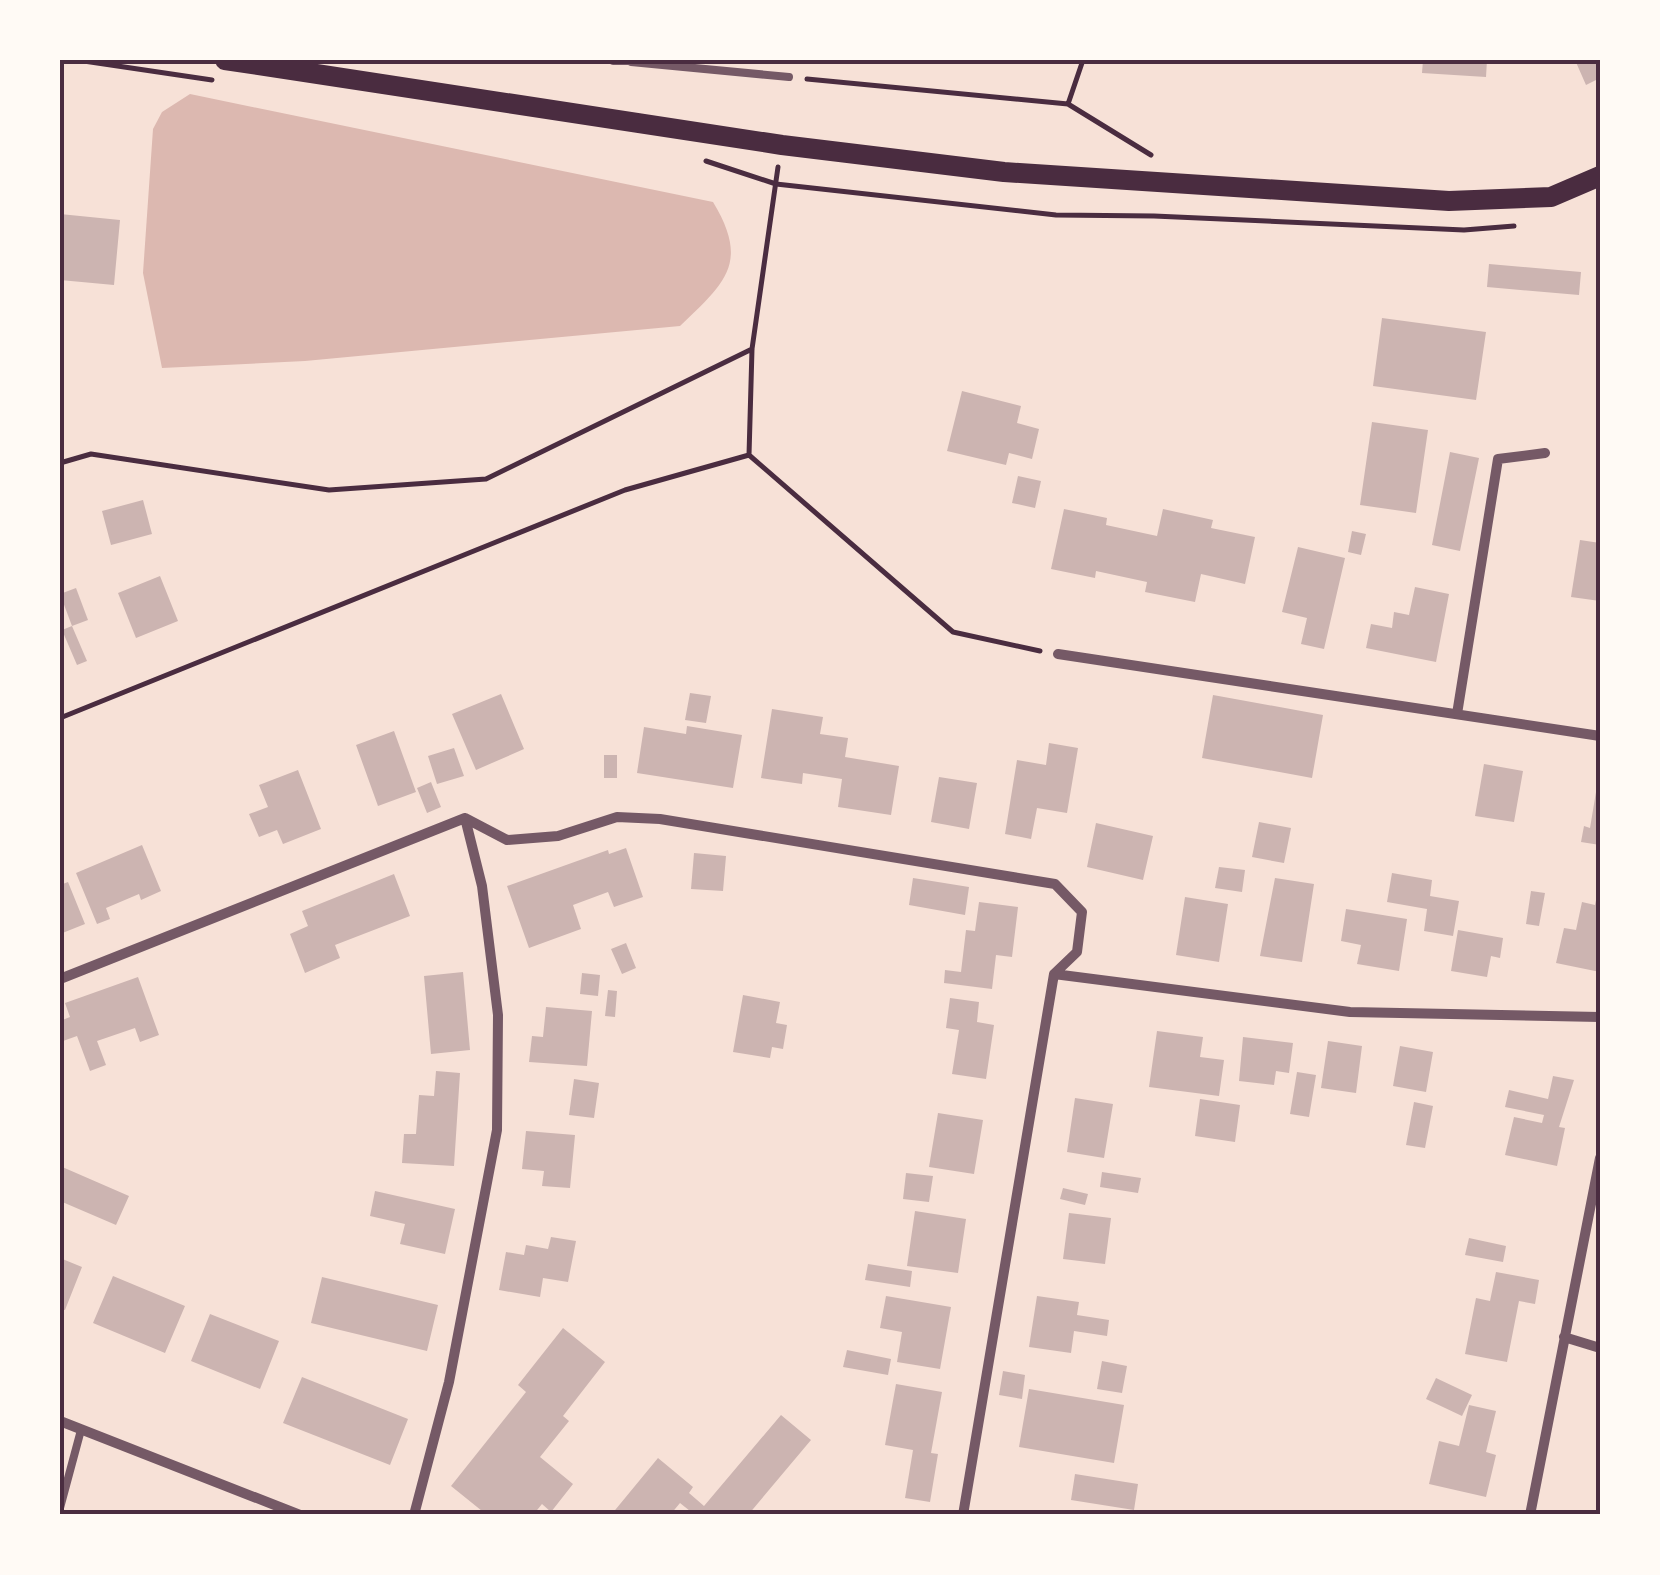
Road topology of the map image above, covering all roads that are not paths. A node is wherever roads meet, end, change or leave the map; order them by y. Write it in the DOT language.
graph roads {
  1 [pos="226,60"];
  2 [pos="613,60"];
  3 [pos="632,61"];
  4 [pos="789,78"];
  5 [pos="1600,176"];
  6 [pos="1545,452"];
  7 [pos="1058,654"];
  8 [pos="1456,714"];
  9 [pos="1600,736"];
  10 [pos="465,818"];
  11 [pos="1054,974"];
  12 [pos="60,979"];
  13 [pos="1600,1016"];
  14 [pos="1600,1158"];
  15 [pos="1564,1337"];
  16 [pos="1600,1348"];
  17 [pos="60,1421"];
  18 [pos="81,1430"];
  19 [pos="60,1508"];
  20 [pos="300,1515"];
  21 [pos="414,1515"];
  22 [pos="963,1515"];
  23 [pos="1530,1515"];
  1 -- 5 [label="main road"];
  2 -- 3 [label="street"];
  3 -- 4 [label="lane"];
  6 -- 8 [label="street"];
  7 -- 8 [label="street"];
  8 -- 9 [label="street"];
  10 -- 11 [label="street"];
  10 -- 12 [label="street"];
  10 -- 21 [label="street"];
  11 -- 13 [label="street"];
  11 -- 22 [label="street"];
  14 -- 15 [label="street"];
  15 -- 16 [label="street"];
  15 -- 23 [label="street"];
  17 -- 18 [label="street"];
  18 -- 19 [label="lane"];
  18 -- 20 [label="street"];
}
